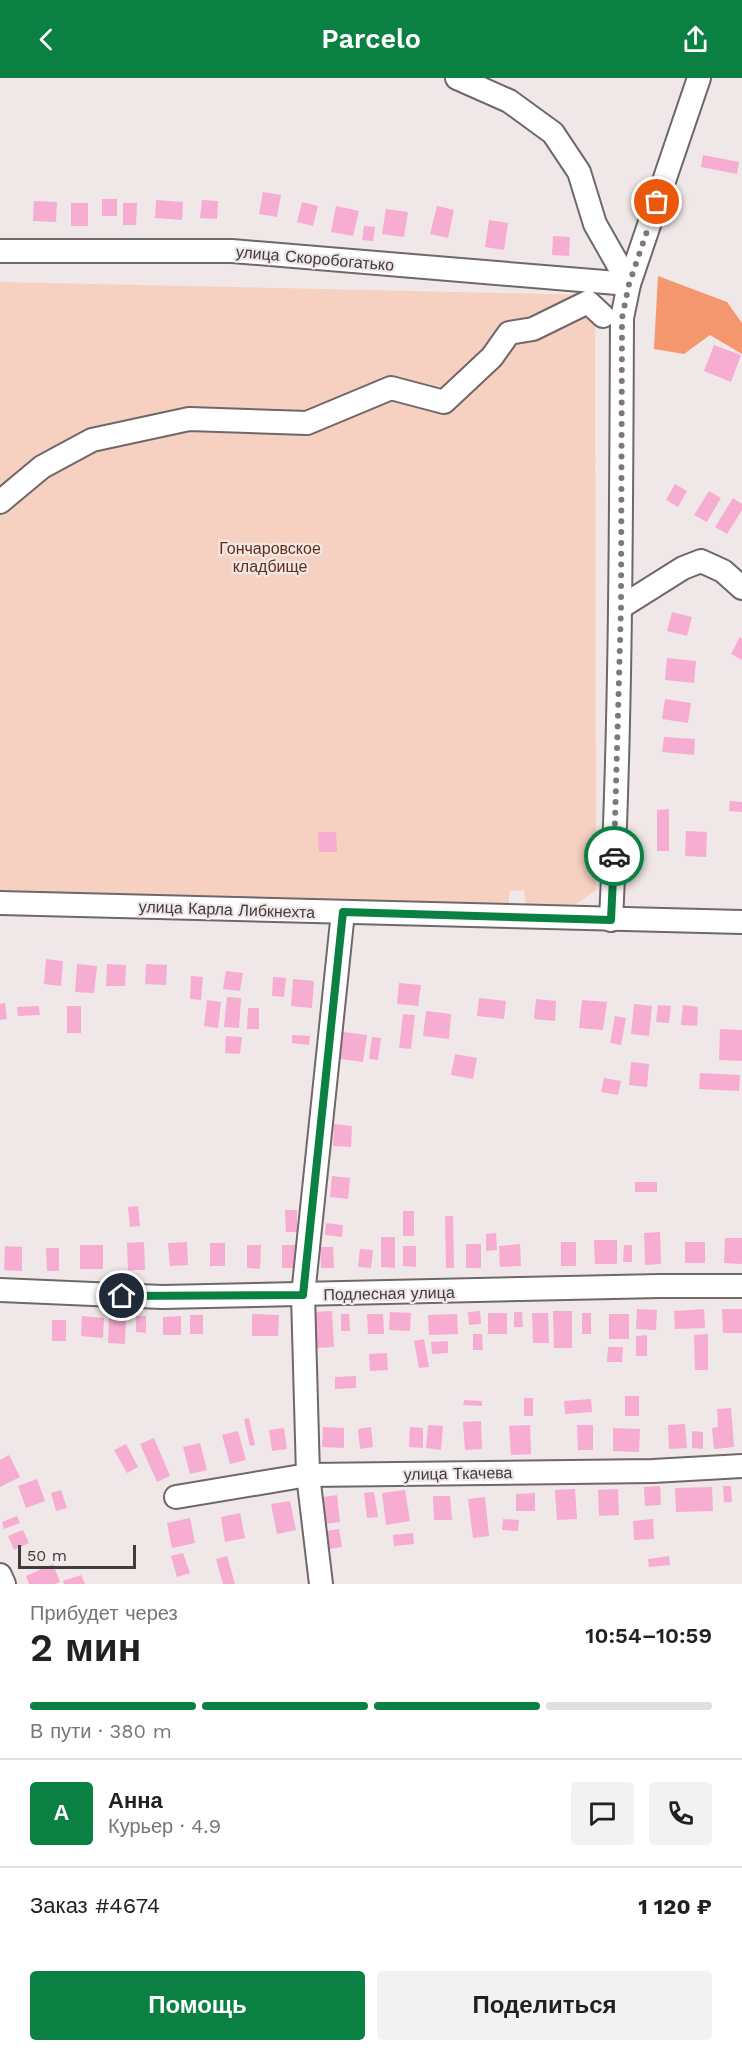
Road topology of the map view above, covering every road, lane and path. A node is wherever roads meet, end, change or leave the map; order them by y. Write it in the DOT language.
graph roads {
  1 [pos="457,78"];
  2 [pos="699,78"];
  3 [pos="0,250"];
  4 [pos="629,284"];
  5 [pos="603,316"];
  6 [pos="0,502"];
  7 [pos="742,588"];
  8 [pos="621,607"];
  9 [pos="0,903"];
  10 [pos="343,912"];
  11 [pos="611,920"];
  12 [pos="742,922"];
  13 [pos="742,1286"];
  14 [pos="0,1290"];
  15 [pos="303,1295"];
  16 [pos="742,1466"];
  17 [pos="308,1475"];
  18 [pos="176,1497"];
  19 [pos="0,1575"];
  20 [pos="4,1584"];
  21 [pos="321,1584"];
  1 -- 4 [label="street"];
  2 -- 4 [label="street"];
  3 -- 4 [label="street, улица Скоробогатько"];
  4 -- 8 [label="street"];
  5 -- 6 [label="street"];
  7 -- 8 [label="street"];
  8 -- 11 [label="street"];
  9 -- 10 [label="street, улица Карла Либкнехта"];
  10 -- 11 [label="street, улица Карла Либкнехта"];
  10 -- 15 [label="street"];
  11 -- 12 [label="street, улица Карла Либкнехта"];
  13 -- 15 [label="street, Подлесная улица"];
  14 -- 15 [label="street, Подлесная улица"];
  15 -- 17 [label="street"];
  16 -- 17 [label="street, улица Ткачева"];
  17 -- 18 [label="street, улица Ткачева"];
  17 -- 21 [label="street"];
  19 -- 20 [label="street"];
}
